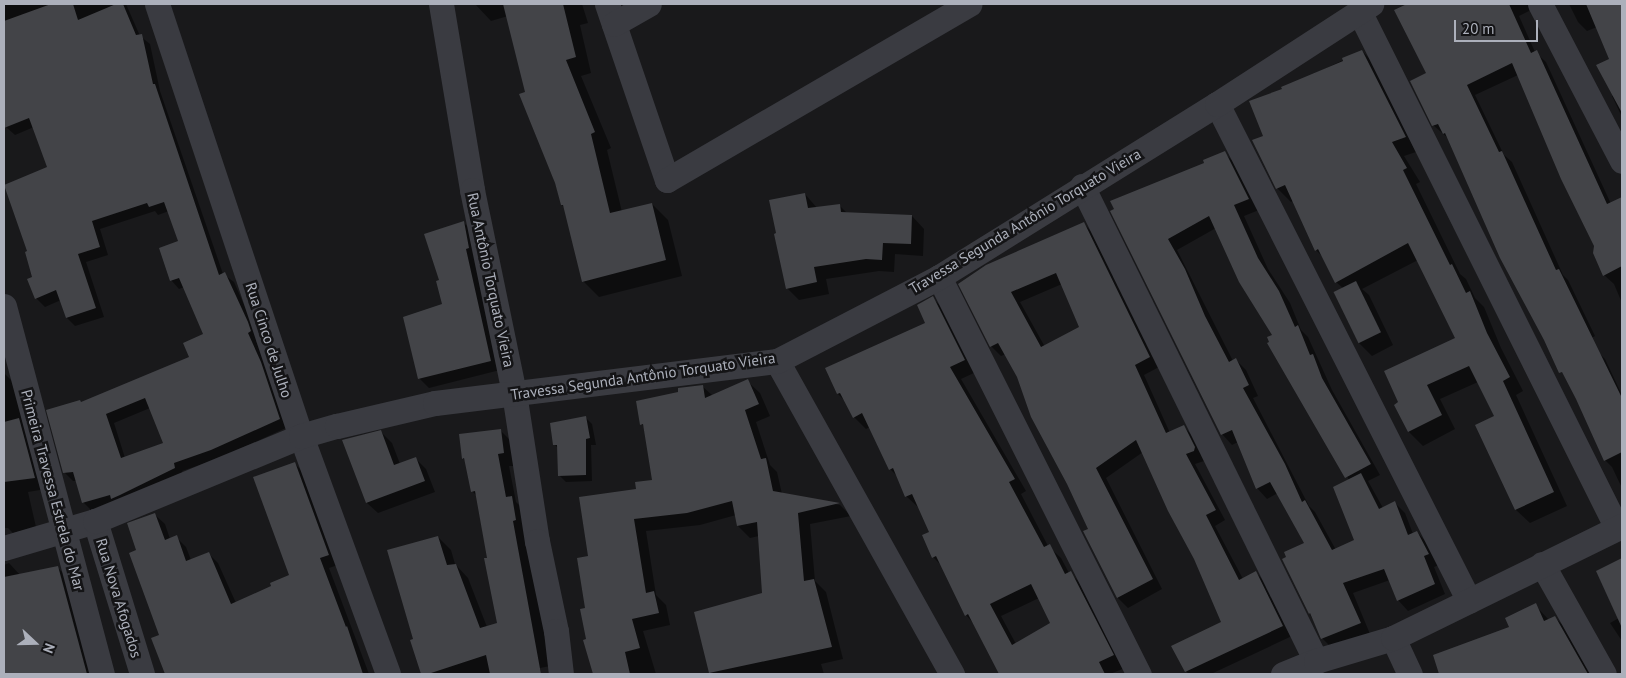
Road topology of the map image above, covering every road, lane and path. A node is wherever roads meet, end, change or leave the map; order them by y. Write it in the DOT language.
graph roads {
  1 [pos="157,4"];
  2 [pos="440,4"];
  3 [pos="650,4"];
  4 [pos="970,4"];
  5 [pos="1540,4"];
  6 [pos="1365,7"];
  7 [pos="611,14"];
  8 [pos="1217,104"];
  9 [pos="1622,161"];
  10 [pos="1082,186"];
  11 [pos="939,276"];
  12 [pos="4,306"];
  13 [pos="10,351"];
  14 [pos="776,360"];
  15 [pos="514,393"];
  16 [pos="301,436"];
  17 [pos="96,521"];
  18 [pos="1620,527"];
  19 [pos="64,531"];
  20 [pos="4,548"];
  21 [pos="1542,564"];
  22 [pos="1469,601"];
  23 [pos="1393,638"];
  24 [pos="1316,661"];
  25 [pos="102,674"];
  26 [pos="142,674"];
  27 [pos="388,674"];
  28 [pos="561,674"];
  29 [pos="952,674"];
  30 [pos="1139,674"];
  31 [pos="1283,674"];
  32 [pos="1410,674"];
  33 [pos="1604,674"];
  1 -- 16 [label="street, Rua Cinco de Julho"];
  2 -- 15 [label="street, Rua Antônio Torquato Vieira"];
  3 -- 7 [label="street"];
  4 -- 7 [label="street"];
  5 -- 9 [label="street"];
  6 -- 8 [label="street, Travessa Segunda Antônio Torquato Vieira"];
  6 -- 18 [label="street"];
  8 -- 10 [label="street, Travessa Segunda Antônio Torquato Vieira"];
  8 -- 22 [label="street"];
  10 -- 11 [label="street, Travessa Segunda Antônio Torquato Vieira"];
  10 -- 24 [label="street"];
  11 -- 14 [label="street, Travessa Segunda Antônio Torquato Vieira"];
  11 -- 30 [label="street"];
  12 -- 13 [label="street, Primeira Travessa Estrela do Mar"];
  13 -- 19 [label="street, Primeira Travessa Estrela do Mar"];
  14 -- 15 [label="street, Travessa Segunda Antônio Torquato Vieira"];
  14 -- 29 [label="street"];
  15 -- 16 [label="street, Travessa Segunda Antônio Torquato Vieira"];
  15 -- 28 [label="street, Rua Antônio Torquato Vieira"];
  16 -- 17 [label="street, Travessa Segunda Antônio Torquato Vieira"];
  16 -- 27 [label="street, Rua Cinco de Julho"];
  17 -- 19 [label="street, Travessa Segunda Antônio Torquato Vieira"];
  17 -- 26 [label="street, Rua Nova Afogados"];
  18 -- 21 [label="street"];
  19 -- 20 [label="street, Travessa Segunda Antônio Torquato Vieira"];
  19 -- 25 [label="street, Primeira Travessa Estrela do Mar"];
  21 -- 22 [label="street"];
  21 -- 33 [label="street"];
  22 -- 23 [label="street"];
  23 -- 24 [label="street"];
  23 -- 32 [label="street"];
  24 -- 31 [label="street"];
}
